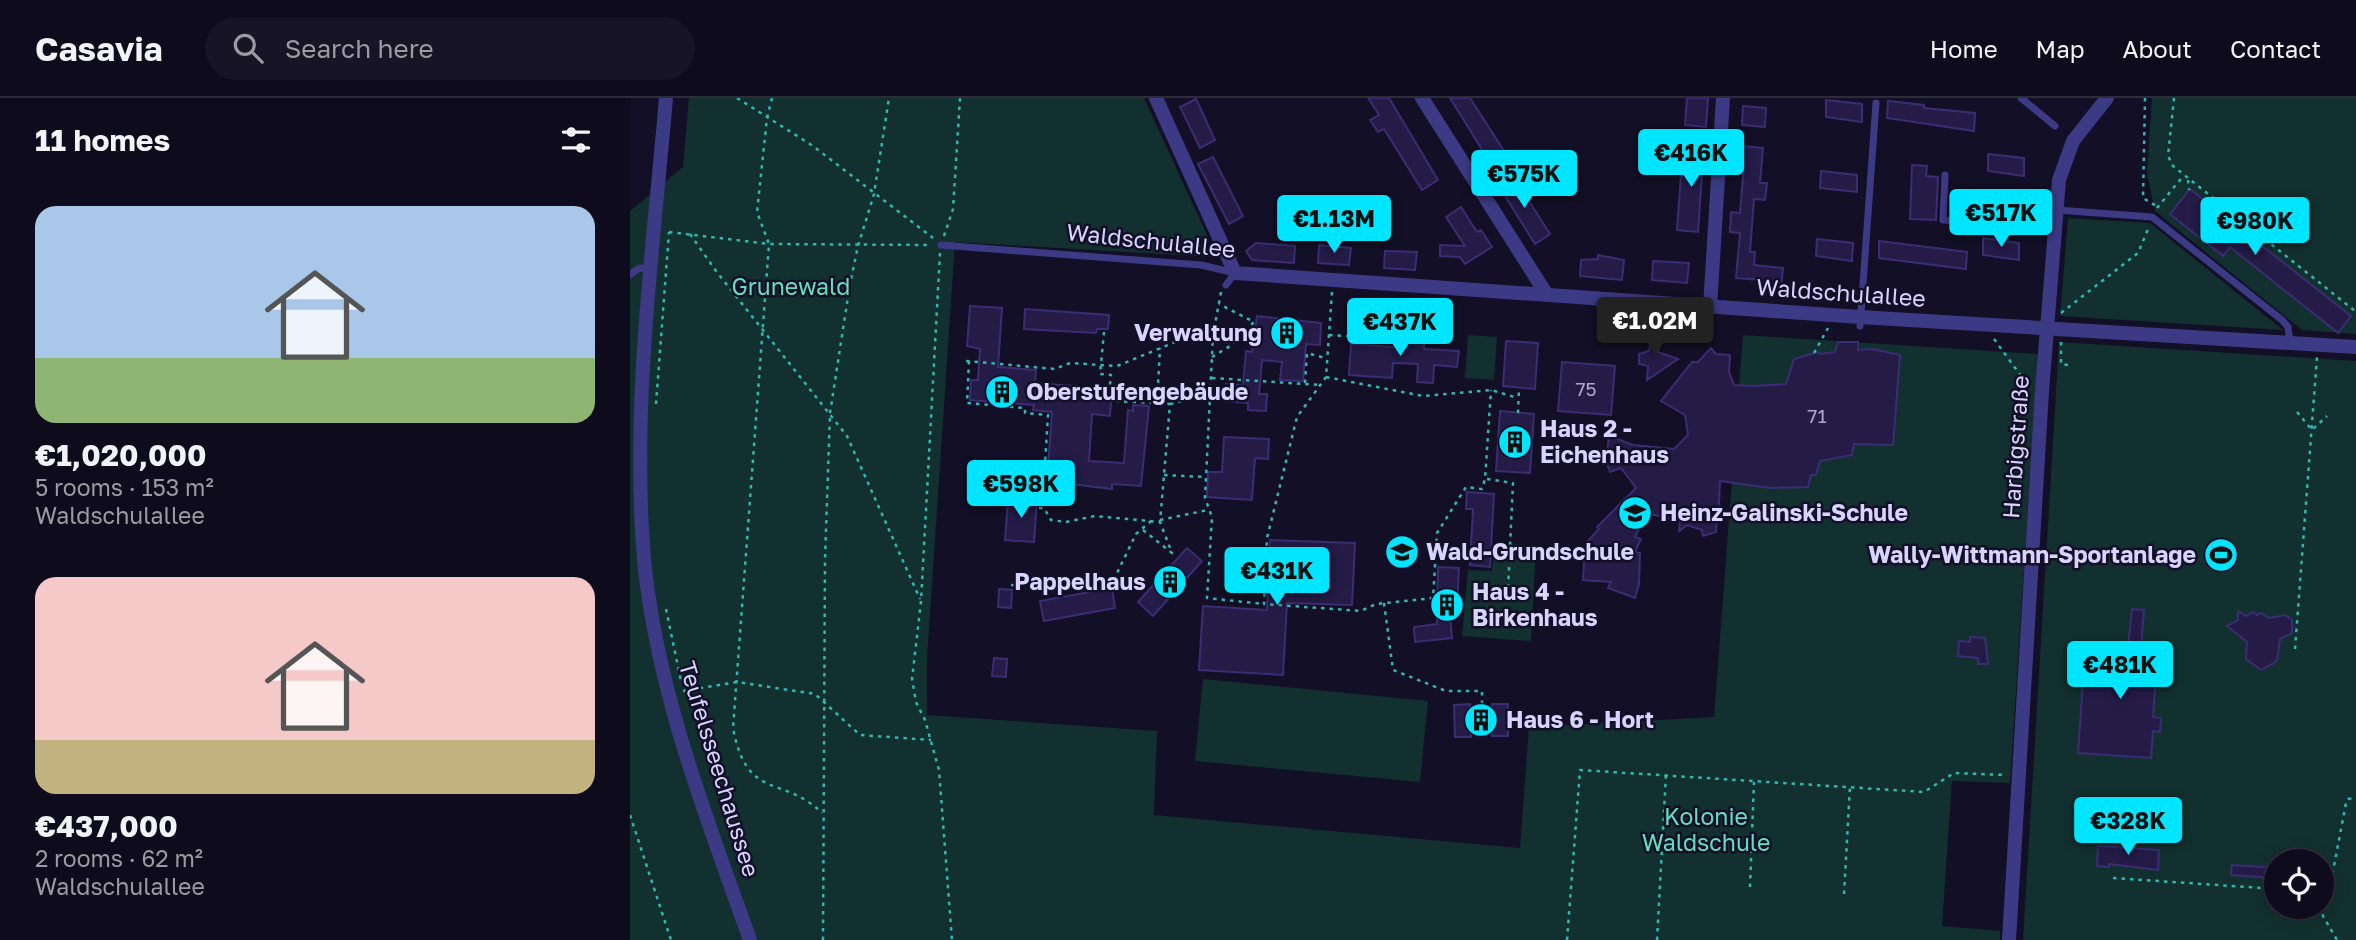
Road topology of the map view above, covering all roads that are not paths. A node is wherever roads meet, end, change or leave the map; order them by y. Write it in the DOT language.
graph roads {
  1 [pos="666,98"];
  2 [pos="1156,98"];
  3 [pos="1423,98"];
  4 [pos="1723,98"];
  5 [pos="2021,98"];
  6 [pos="2107,98"];
  7 [pos="1876,103"];
  8 [pos="2055,126"];
  9 [pos="1945,175"];
  10 [pos="2057,210"];
  11 [pos="2055,228"];
  12 [pos="941,244"];
  13 [pos="652,269"];
  14 [pos="630,275"];
  15 [pos="1231,279"];
  16 [pos="1547,295"];
  17 [pos="1710,307"];
  18 [pos="1860,321"];
  19 [pos="2054,327"];
  20 [pos="2290,343"];
  21 [pos="2356,347"];
  22 [pos="750,940"];
  23 [pos="2008,940"];
  1 -- 13 [label="street, Teufelsseechaussee"];
  2 -- 15 [label="street"];
  3 -- 16 [label="street"];
  4 -- 17 [label="street"];
  5 -- 8 [label="lane"];
  6 -- 10 [label="street, Harbigstraße"];
  7 -- 18 [label="lane"];
  9 -- 11 [label="lane"];
  10 -- 11 [label="street, Harbigstraße"];
  10 -- 20 [label="lane"];
  11 -- 19 [label="street, Harbigstraße"];
  12 -- 15 [label="lane, Waldschulallee"];
  13 -- 14 [label="lane"];
  13 -- 22 [label="street, Teufelsseechaussee"];
  15 -- 16 [label="street, Waldschulallee"];
  16 -- 17 [label="street, Waldschulallee"];
  17 -- 18 [label="street, Waldschulallee"];
  18 -- 19 [label="street, Waldschulallee"];
  19 -- 20 [label="street, Waldschulallee"];
  19 -- 23 [label="street, Harbigstraße"];
  20 -- 21 [label="street, Waldschulallee"];
}
